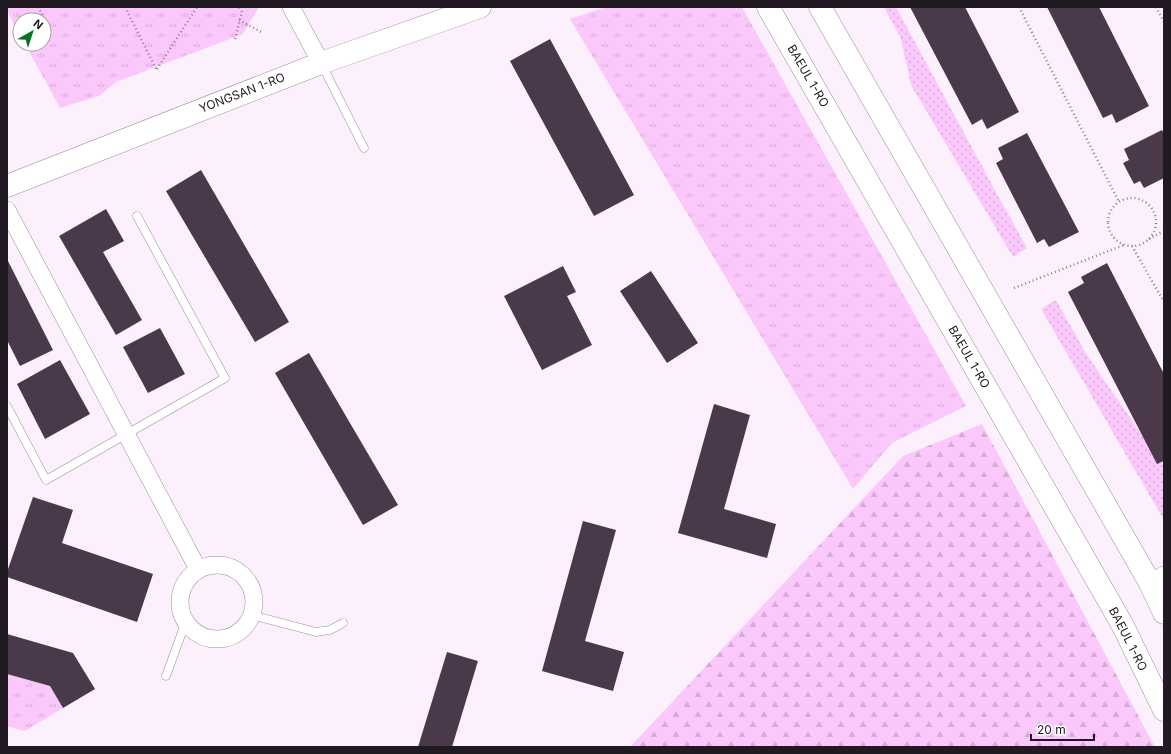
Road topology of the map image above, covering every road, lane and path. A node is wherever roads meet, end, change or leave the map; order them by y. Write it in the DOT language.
graph roads {
  1 [pos="125,7"];
  2 [pos="197,7"];
  3 [pos="239,7"];
  4 [pos="291,7"];
  5 [pos="480,7"];
  6 [pos="768,7"];
  7 [pos="820,7"];
  8 [pos="1019,7"];
  9 [pos="1156,7"];
  10 [pos="239,20"];
  11 [pos="1164,22"];
  12 [pos="262,33"];
  13 [pos="235,39"];
  14 [pos="321,63"];
  15 [pos="364,148"];
  16 [pos="7,186"];
  17 [pos="1119,202"];
  18 [pos="7,210"];
  19 [pos="137,216"];
  20 [pos="1164,231"];
  21 [pos="1148,240"];
  22 [pos="1124,245"];
  23 [pos="1132,246"];
  24 [pos="1014,288"];
  25 [pos="1164,302"];
  26 [pos="7,406"];
  27 [pos="127,434"];
  28 [pos="198,569"];
  29 [pos="1157,579"];
  30 [pos="1164,613"];
  31 [pos="252,615"];
  32 [pos="343,623"];
  33 [pos="185,624"];
  34 [pos="166,676"];
  35 [pos="1164,710"];
  1 -- 2 [label="path"];
  3 -- 10 [label="path"];
  4 -- 14 [label="street"];
  5 -- 14 [label="main road, YONGSAN 1-RO"];
  6 -- 35 [label="main road, BAEUL 1-RO"];
  7 -- 29 [label="main road"];
  8 -- 17 [label="path"];
  9 -- 11 [label="path"];
  10 -- 12 [label="path"];
  10 -- 13 [label="path"];
  14 -- 15 [label="lane"];
  14 -- 16 [label="main road, YONGSAN 1-RO"];
  17 -- 21 [label="path"];
  17 -- 22 [label="path"];
  18 -- 27 [label="street"];
  19 -- 27 [label="lane"];
  20 -- 21 [label="path"];
  21 -- 23 [label="path"];
  22 -- 23 [label="path"];
  22 -- 24 [label="path"];
  23 -- 25 [label="path"];
  26 -- 27 [label="lane"];
  27 -- 28 [label="street"];
  28 -- 31 [label="street"];
  28 -- 33 [label="street"];
  29 -- 30 [label="main road"];
  31 -- 32 [label="lane"];
  31 -- 33 [label="street"];
  33 -- 34 [label="lane"];
}
